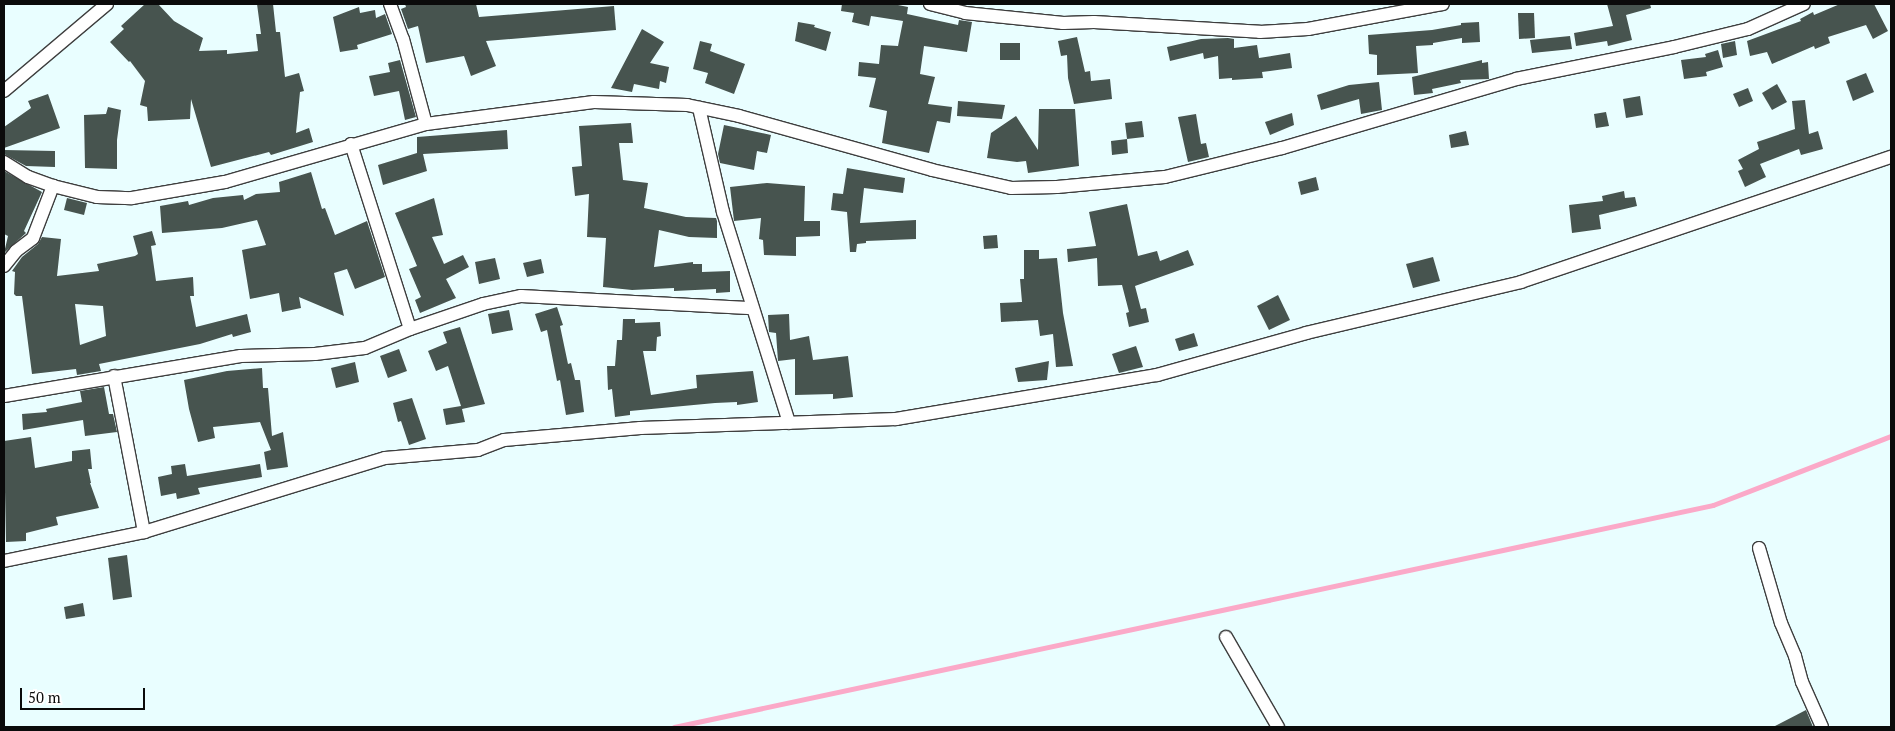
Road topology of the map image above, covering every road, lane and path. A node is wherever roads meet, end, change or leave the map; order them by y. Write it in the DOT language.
graph roads {
  1 [pos="107,4"];
  2 [pos="390,4"];
  3 [pos="930,4"];
  4 [pos="1443,4"];
  5 [pos="1804,4"];
  6 [pos="1780,9"];
  7 [pos="4,92"];
  8 [pos="700,108"];
  9 [pos="426,124"];
  10 [pos="350,144"];
  11 [pos="1891,157"];
  12 [pos="4,162"];
  13 [pos="53,186"];
  14 [pos="4,266"];
  15 [pos="753,308"];
  16 [pos="410,329"];
  17 [pos="114,376"];
  18 [pos="4,396"];
  19 [pos="789,423"];
  20 [pos="144,532"];
  21 [pos="1759,548"];
  22 [pos="4,561"];
  23 [pos="1226,637"];
  24 [pos="1278,727"];
  25 [pos="1822,727"];
  1 -- 7 [label="street"];
  2 -- 9 [label="street"];
  3 -- 4 [label="street"];
  5 -- 6 [label="street"];
  6 -- 8 [label="street"];
  8 -- 9 [label="street"];
  8 -- 15 [label="street"];
  9 -- 10 [label="street"];
  10 -- 13 [label="street"];
  10 -- 16 [label="street"];
  11 -- 19 [label="street"];
  12 -- 13 [label="street"];
  13 -- 14 [label="street"];
  15 -- 16 [label="street"];
  15 -- 19 [label="street"];
  16 -- 17 [label="street"];
  17 -- 18 [label="street"];
  17 -- 20 [label="street"];
  19 -- 20 [label="street"];
  20 -- 22 [label="street"];
  21 -- 25 [label="street"];
  23 -- 24 [label="street"];
}
